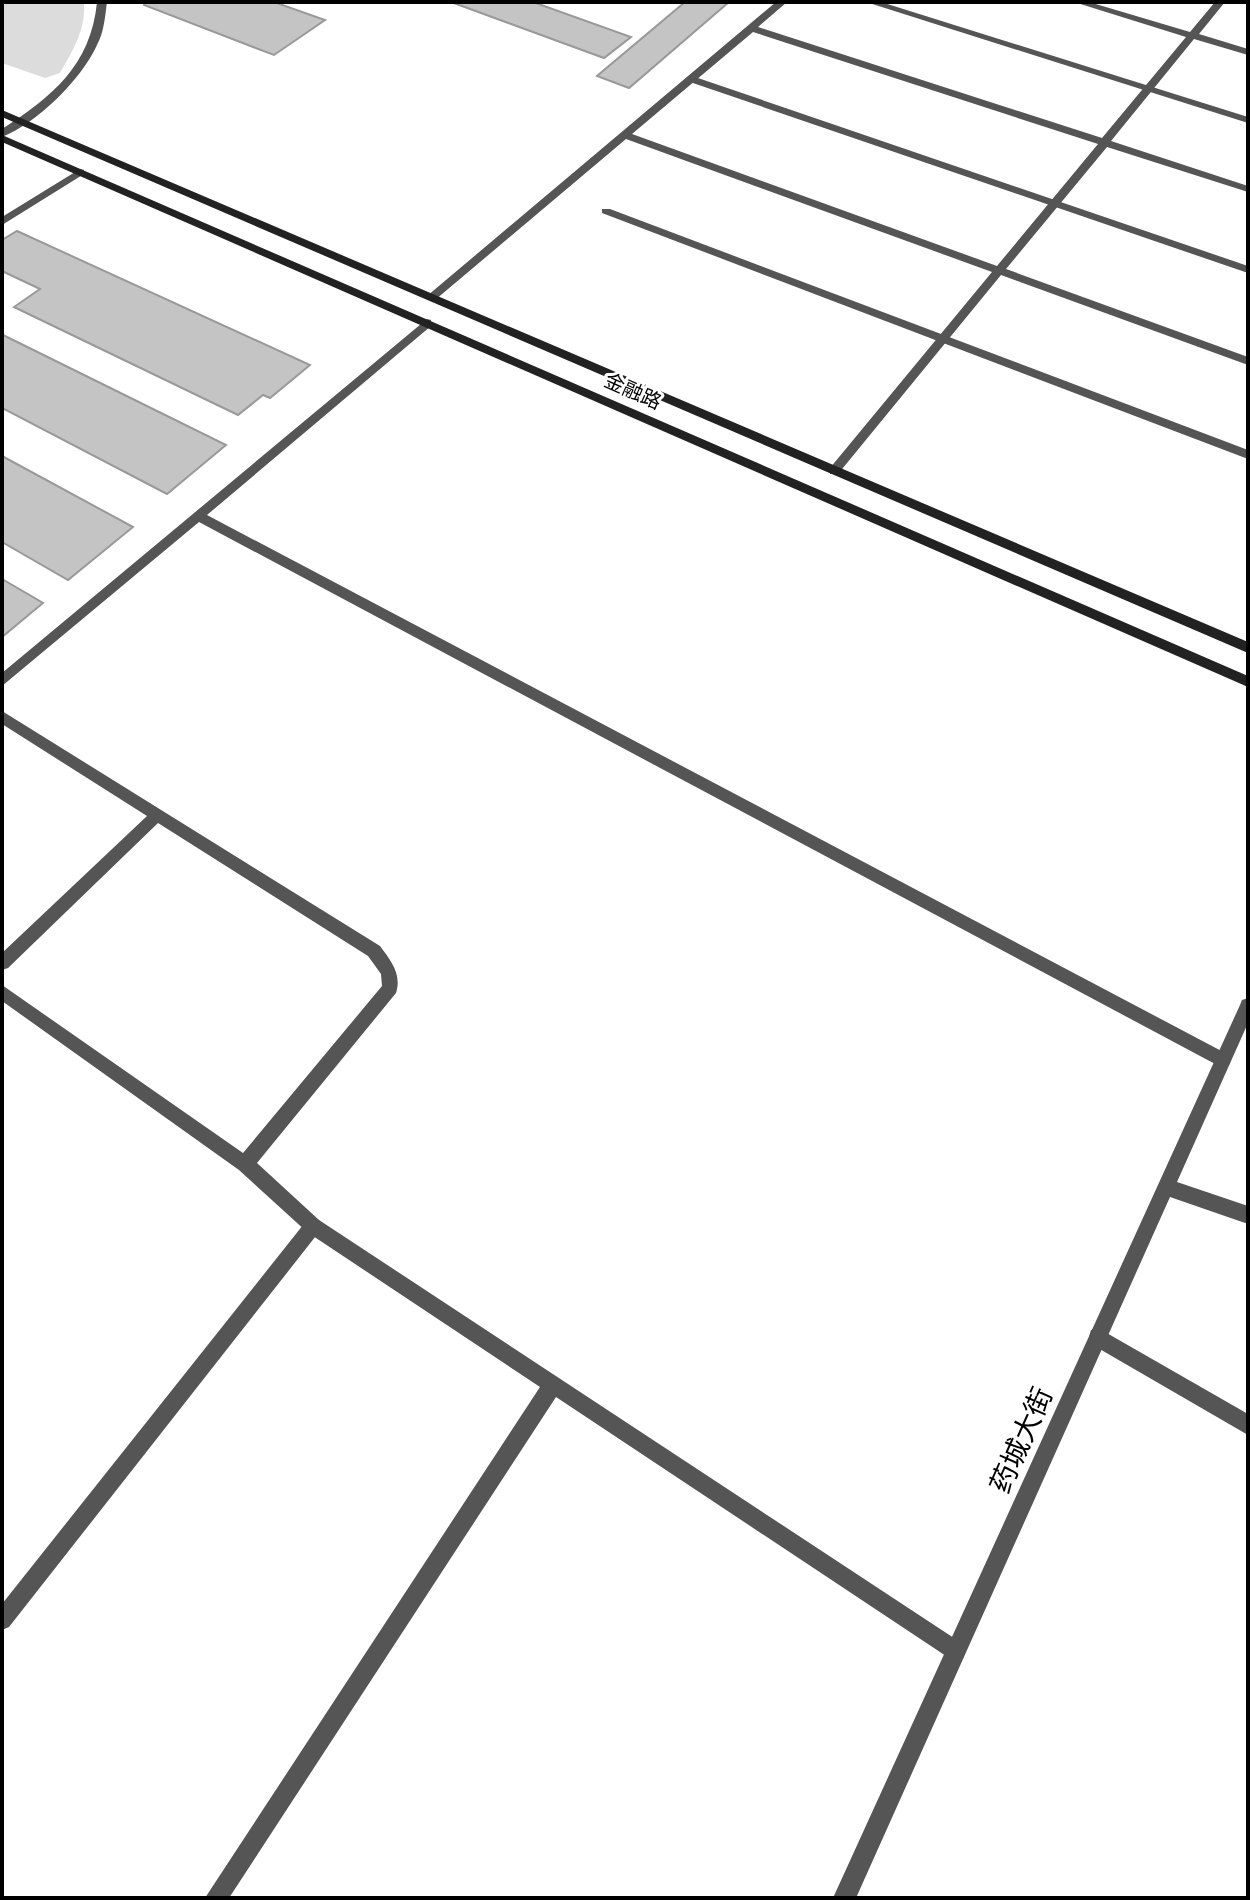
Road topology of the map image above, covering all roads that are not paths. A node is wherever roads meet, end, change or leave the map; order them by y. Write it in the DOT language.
graph roads {
  1 [pos="102,2"];
  2 [pos="782,2"];
  3 [pos="871,2"];
  4 [pos="1079,2"];
  5 [pos="1220,2"];
  6 [pos="751,28"];
  7 [pos="1192,35"];
  8 [pos="1248,52"];
  9 [pos="691,79"];
  10 [pos="1148,89"];
  11 [pos="2,113"];
  12 [pos="1248,120"];
  13 [pos="21,122"];
  14 [pos="625,135"];
  15 [pos="2,136"];
  16 [pos="1104,142"];
  17 [pos="80,172"];
  18 [pos="1248,189"];
  19 [pos="1054,203"];
  20 [pos="606,211"];
  21 [pos="2,222"];
  22 [pos="999,270"];
  23 [pos="1248,270"];
  24 [pos="431,298"];
  25 [pos="427,323"];
  26 [pos="942,339"];
  27 [pos="1248,361"];
  28 [pos="1248,455"];
  29 [pos="834,471"];
  30 [pos="198,516"];
  31 [pos="1248,648"];
  32 [pos="2,681"];
  33 [pos="1248,682"];
  34 [pos="2,717"];
  35 [pos="157,815"];
  36 [pos="2,963"];
  37 [pos="2,992"];
  38 [pos="1248,1005"];
  39 [pos="1223,1060"];
  40 [pos="245,1164"];
  41 [pos="1166,1187"];
  42 [pos="1248,1215"];
  43 [pos="313,1226"];
  44 [pos="1098,1337"];
  45 [pos="552,1386"];
  46 [pos="1248,1425"];
  47 [pos="2,1620"];
  48 [pos="956,1651"];
  49 [pos="216,1898"];
  50 [pos="844,1898"];
  1 -- 13 [label="street"];
  2 -- 6 [label="street"];
  3 -- 10 [label="street"];
  4 -- 7 [label="street"];
  5 -- 7 [label="street"];
  6 -- 9 [label="street"];
  6 -- 16 [label="street"];
  7 -- 8 [label="street"];
  7 -- 10 [label="street"];
  9 -- 14 [label="street"];
  9 -- 19 [label="street"];
  10 -- 12 [label="street"];
  10 -- 16 [label="street"];
  11 -- 13 [label="main road, 金融路"];
  13 -- 15 [label="street"];
  13 -- 24 [label="main road, 金融路"];
  14 -- 22 [label="street"];
  14 -- 24 [label="street"];
  15 -- 17 [label="main road, 金融路"];
  16 -- 18 [label="street"];
  16 -- 19 [label="street"];
  17 -- 21 [label="street"];
  17 -- 25 [label="main road, 金融路"];
  19 -- 22 [label="street"];
  19 -- 23 [label="street"];
  20 -- 26 [label="street"];
  22 -- 26 [label="street"];
  22 -- 27 [label="street"];
  24 -- 29 [label="main road, 金融路"];
  25 -- 30 [label="street"];
  25 -- 33 [label="main road, 金融路"];
  26 -- 28 [label="street"];
  26 -- 29 [label="street"];
  29 -- 31 [label="main road, 金融路"];
  30 -- 32 [label="street"];
  30 -- 39 [label="street"];
  34 -- 35 [label="street"];
  35 -- 36 [label="street"];
  35 -- 40 [label="street"];
  37 -- 40 [label="street"];
  38 -- 39 [label="street, 药城大街"];
  39 -- 41 [label="street, 药城大街"];
  40 -- 43 [label="street"];
  41 -- 42 [label="street"];
  41 -- 44 [label="street, 药城大街"];
  43 -- 45 [label="street"];
  43 -- 47 [label="street"];
  44 -- 46 [label="street"];
  44 -- 48 [label="street, 药城大街"];
  45 -- 48 [label="street"];
  45 -- 49 [label="street"];
  48 -- 50 [label="street, 药城大街"];
}
